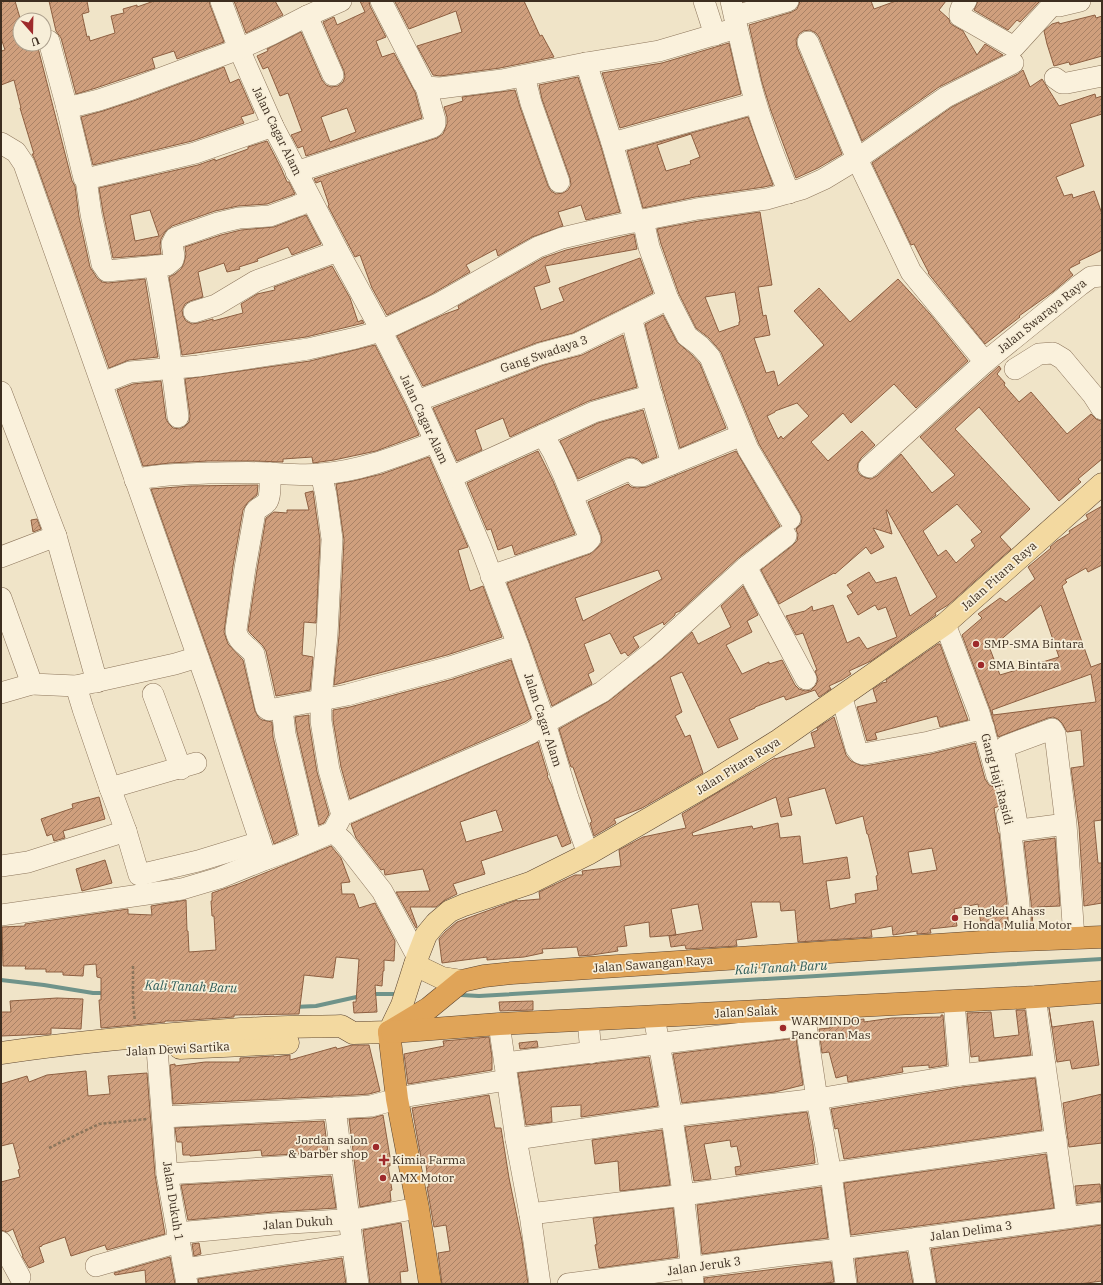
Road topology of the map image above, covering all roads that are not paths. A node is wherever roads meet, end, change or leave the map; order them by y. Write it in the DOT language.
graph roads {
  1 [pos="221,1"];
  2 [pos="381,1"];
  3 [pos="704,1"];
  4 [pos="788,1"];
  5 [pos="966,1"];
  6 [pos="1080,1"];
  7 [pos="336,2"];
  8 [pos="1053,2"];
  9 [pos="734,15"];
  10 [pos="307,16"];
  11 [pos="715,35"];
  12 [pos="808,42"];
  13 [pos="239,49"];
  14 [pos="52,52"];
  15 [pos="586,63"];
  16 [pos="1013,63"];
  17 [pos="333,75"];
  18 [pos="524,76"];
  19 [pos="1102,76"];
  20 [pos="1055,78"];
  21 [pos="426,87"];
  22 [pos="755,103"];
  23 [pos="68,108"];
  24 [pos="273,126"];
  25 [pos="1,143"];
  26 [pos="612,143"];
  27 [pos="857,159"];
  28 [pos="296,172"];
  29 [pos="86,179"];
  30 [pos="559,182"];
  31 [pos="789,193"];
  32 [pos="311,200"];
  33 [pos="639,221"];
  34 [pos="338,252"];
  35 [pos="155,266"];
  36 [pos="1102,276"];
  37 [pos="668,299"];
  38 [pos="194,312"];
  39 [pos="632,318"];
  40 [pos="381,331"];
  41 [pos="985,362"];
  42 [pos="172,368"];
  43 [pos="1015,369"];
  44 [pos="102,383"];
  45 [pos="1,392"];
  46 [pos="652,395"];
  47 [pos="417,401"];
  48 [pos="1102,409"];
  49 [pos="178,417"];
  50 [pos="543,435"];
  51 [pos="742,435"];
  52 [pos="435,442"];
  53 [pos="672,464"];
  54 [pos="869,467"];
  55 [pos="270,473"];
  56 [pos="321,474"];
  57 [pos="451,476"];
  58 [pos="135,480"];
  59 [pos="1102,484"];
  60 [pos="573,495"];
  61 [pos="56,536"];
  62 [pos="1,557"];
  63 [pos="746,568"];
  64 [pos="492,576"];
  65 [pos="1,598"];
  66 [pos="945,624"];
  67 [pos="518,645"];
  68 [pos="198,657"];
  69 [pos="806,680"];
  70 [pos="97,682"];
  71 [pos="32,684"];
  72 [pos="76,686"];
  73 [pos="1,693"];
  74 [pos="153,694"];
  75 [pos="842,698"];
  76 [pos="321,700"];
  77 [pos="282,708"];
  78 [pos="545,723"];
  79 [pos="984,728"];
  80 [pos="110,788"];
  81 [pos="338,823"];
  82 [pos="1066,824"];
  83 [pos="126,831"];
  84 [pos="311,841"];
  85 [pos="263,851"];
  86 [pos="588,854"];
  87 [pos="1,866"];
  88 [pos="139,875"];
  89 [pos="125,890"];
  90 [pos="1,915"];
  91 [pos="1102,937"];
  92 [pos="1074,938"];
  93 [pos="1020,940"];
  94 [pos="416,960"];
  95 [pos="462,981"];
  96 [pos="1102,992"];
  97 [pos="1035,997"];
  98 [pos="954,1001"];
  99 [pos="654,1016"];
  100 [pos="805,1017"];
  101 [pos="588,1020"];
  102 [pos="499,1024"];
  103 [pos="389,1032"];
  104 [pos="353,1033"];
  105 [pos="660,1044"];
  106 [pos="157,1049"];
  107 [pos="1,1053"];
  108 [pos="591,1053"];
  109 [pos="1,1065"];
  110 [pos="1045,1065"];
  111 [pos="506,1072"];
  112 [pos="960,1075"];
  113 [pos="397,1099"];
  114 [pos="817,1099"];
  115 [pos="335,1108"];
  116 [pos="673,1116"];
  117 [pos="163,1117"];
  118 [pos="516,1139"];
  119 [pos="1056,1140"];
  120 [pos="342,1163"];
  121 [pos="167,1174"];
  122 [pos="831,1174"];
  123 [pos="684,1195"];
  124 [pos="418,1208"];
  125 [pos="1102,1213"];
  126 [pos="530,1214"];
  127 [pos="1067,1217"];
  128 [pos="349,1219"];
  129 [pos="178,1238"];
  130 [pos="917,1238"];
  131 [pos="1,1242"];
  132 [pos="352,1244"];
  133 [pos="841,1249"];
  134 [pos="96,1266"];
  135 [pos="693,1276"];
  136 [pos="20,1277"];
  137 [pos="186,1277"];
  138 [pos="358,1284"];
  139 [pos="430,1284"];
  140 [pos="540,1284"];
  141 [pos="568,1284"];
  142 [pos="846,1284"];
  143 [pos="926,1284"];
  1 -- 13 [label="street, Jalan Cagar Alam"];
  2 -- 21 [label="street"];
  3 -- 11 [label="street"];
  4 -- 9 [label="street"];
  5 -- 8 [label="street"];
  6 -- 8 [label="street"];
  7 -- 10 [label="street"];
  9 -- 11 [label="street"];
  9 -- 22 [label="street"];
  10 -- 13 [label="street"];
  10 -- 17 [label="street"];
  11 -- 15 [label="street"];
  12 -- 27 [label="street"];
  13 -- 23 [label="street"];
  13 -- 24 [label="street, Jalan Cagar Alam"];
  14 -- 23 [label="street"];
  15 -- 18 [label="street"];
  15 -- 26 [label="street"];
  16 -- 27 [label="street"];
  18 -- 21 [label="street"];
  18 -- 30 [label="street"];
  19 -- 20 [label="street"];
  21 -- 28 [label="street"];
  22 -- 26 [label="street"];
  22 -- 31 [label="street"];
  23 -- 29 [label="street"];
  24 -- 28 [label="street, Jalan Cagar Alam"];
  24 -- 29 [label="street"];
  25 -- 44 [label="street"];
  26 -- 33 [label="street"];
  27 -- 31 [label="street"];
  27 -- 41 [label="street"];
  28 -- 32 [label="street, Jalan Cagar Alam"];
  29 -- 35 [label="street"];
  31 -- 33 [label="street"];
  32 -- 34 [label="street, Jalan Cagar Alam"];
  32 -- 35 [label="street"];
  33 -- 37 [label="street"];
  33 -- 40 [label="street"];
  34 -- 38 [label="street"];
  34 -- 40 [label="street, Jalan Cagar Alam"];
  35 -- 42 [label="street"];
  36 -- 41 [label="street, Jalan Swaraya Raya"];
  37 -- 39 [label="street, Gang Swadaya 3"];
  37 -- 51 [label="street"];
  39 -- 46 [label="street"];
  39 -- 47 [label="street, Gang Swadaya 3"];
  40 -- 42 [label="street"];
  40 -- 47 [label="street, Jalan Cagar Alam"];
  41 -- 54 [label="street, Jalan Swaraya Raya"];
  42 -- 44 [label="street"];
  42 -- 49 [label="street"];
  43 -- 48 [label="street"];
  44 -- 58 [label="street"];
  45 -- 61 [label="street"];
  46 -- 50 [label="street"];
  46 -- 53 [label="street"];
  47 -- 52 [label="street, Jalan Cagar Alam"];
  50 -- 57 [label="street"];
  50 -- 60 [label="street"];
  51 -- 53 [label="street"];
  51 -- 63 [label="street"];
  52 -- 56 [label="street"];
  52 -- 57 [label="street, Jalan Cagar Alam"];
  53 -- 60 [label="street"];
  55 -- 56 [label="street"];
  55 -- 58 [label="street"];
  55 -- 77 [label="street"];
  56 -- 76 [label="street"];
  57 -- 64 [label="street, Jalan Cagar Alam"];
  58 -- 68 [label="street"];
  59 -- 66 [label="main road, Jalan Pitara Raya"];
  60 -- 64 [label="street"];
  61 -- 62 [label="street"];
  61 -- 70 [label="street"];
  63 -- 69 [label="street"];
  63 -- 78 [label="street"];
  64 -- 67 [label="street, Jalan Cagar Alam"];
  65 -- 71 [label="street"];
  66 -- 75 [label="main road, Jalan Pitara Raya"];
  66 -- 79 [label="street, Gang Haji Rasidi"];
  67 -- 76 [label="street"];
  67 -- 78 [label="street, Jalan Cagar Alam"];
  68 -- 70 [label="street"];
  68 -- 85 [label="street"];
  70 -- 72 [label="street"];
  71 -- 72 [label="street"];
  71 -- 73 [label="street"];
  72 -- 80 [label="street"];
  74 -- 80 [label="street"];
  75 -- 79 [label="street"];
  75 -- 86 [label="main road, Jalan Pitara Raya"];
  76 -- 77 [label="street"];
  76 -- 81 [label="street"];
  77 -- 84 [label="street"];
  78 -- 81 [label="street"];
  78 -- 86 [label="street, Jalan Cagar Alam"];
  79 -- 93 [label="street, Gang Haji Rasidi"];
  80 -- 83 [label="street"];
  81 -- 84 [label="street"];
  81 -- 94 [label="street"];
  82 -- 82 [label="street"];
  82 -- 92 [label="street"];
  83 -- 87 [label="street"];
  83 -- 88 [label="street"];
  84 -- 85 [label="street"];
  85 -- 88 [label="street"];
  85 -- 90 [label="street"];
  86 -- 94 [label="main road, Jalan Pitara Raya"];
  88 -- 89 [label="street"];
  91 -- 92 [label="highway, Jalan Sawangan Raya"];
  92 -- 93 [label="highway, Jalan Sawangan Raya"];
  93 -- 95 [label="highway, Jalan Sawangan Raya"];
  94 -- 95 [label="main road"];
  94 -- 103 [label="main road, Jalan Pitara Raya"];
  95 -- 103 [label="highway, Jalan Sawangan Raya"];
  96 -- 97 [label="highway, Jalan Salak"];
  97 -- 98 [label="highway, Jalan Salak"];
  97 -- 110 [label="street"];
  98 -- 100 [label="highway, Jalan Salak"];
  98 -- 112 [label="street"];
  99 -- 100 [label="highway, Jalan Salak"];
  99 -- 101 [label="highway, Jalan Salak"];
  99 -- 105 [label="street"];
  100 -- 105 [label="street"];
  100 -- 114 [label="street"];
  101 -- 102 [label="highway, Jalan Salak"];
  101 -- 108 [label="street"];
  102 -- 103 [label="highway, Jalan Salak"];
  102 -- 111 [label="street"];
  103 -- 104 [label="main road, Jalan Dewi Sartika"];
  103 -- 113 [label="highway"];
  104 -- 106 [label="main road, Jalan Dewi Sartika"];
  104 -- 107 [label="main road, Jalan Dewi Sartika"];
  105 -- 108 [label="street"];
  105 -- 116 [label="street"];
  106 -- 109 [label="main road, Jalan Dewi Sartika"];
  106 -- 117 [label="street, Jalan Dukuh 1"];
  108 -- 111 [label="street"];
  110 -- 112 [label="street"];
  110 -- 119 [label="street"];
  111 -- 113 [label="street"];
  111 -- 118 [label="street"];
  112 -- 114 [label="street"];
  113 -- 115 [label="street"];
  113 -- 124 [label="highway"];
  114 -- 116 [label="street"];
  114 -- 122 [label="street"];
  115 -- 117 [label="street"];
  115 -- 120 [label="street"];
  116 -- 118 [label="street"];
  116 -- 123 [label="street"];
  117 -- 121 [label="street, Jalan Dukuh 1"];
  118 -- 126 [label="street"];
  119 -- 122 [label="street"];
  119 -- 127 [label="street"];
  120 -- 121 [label="street"];
  120 -- 128 [label="street"];
  121 -- 129 [label="street, Jalan Dukuh 1"];
  122 -- 123 [label="street"];
  122 -- 133 [label="street"];
  123 -- 126 [label="street"];
  123 -- 135 [label="street"];
  124 -- 128 [label="street, Jalan Dukuh"];
  124 -- 139 [label="highway"];
  125 -- 127 [label="street, Jalan Delima 3"];
  126 -- 140 [label="street"];
  127 -- 130 [label="street, Jalan Delima 3"];
  128 -- 129 [label="street, Jalan Dukuh"];
  128 -- 132 [label="street"];
  129 -- 134 [label="street, Jalan Dukuh"];
  129 -- 137 [label="street, Jalan Dukuh 1"];
  130 -- 133 [label="street, Jalan Delima 3"];
  130 -- 143 [label="street"];
  131 -- 136 [label="street"];
  132 -- 137 [label="street"];
  132 -- 138 [label="street"];
  133 -- 135 [label="street, Jalan Jeruk 3"];
  133 -- 142 [label="street"];
  135 -- 141 [label="street, Jalan Jeruk 3"];
}
